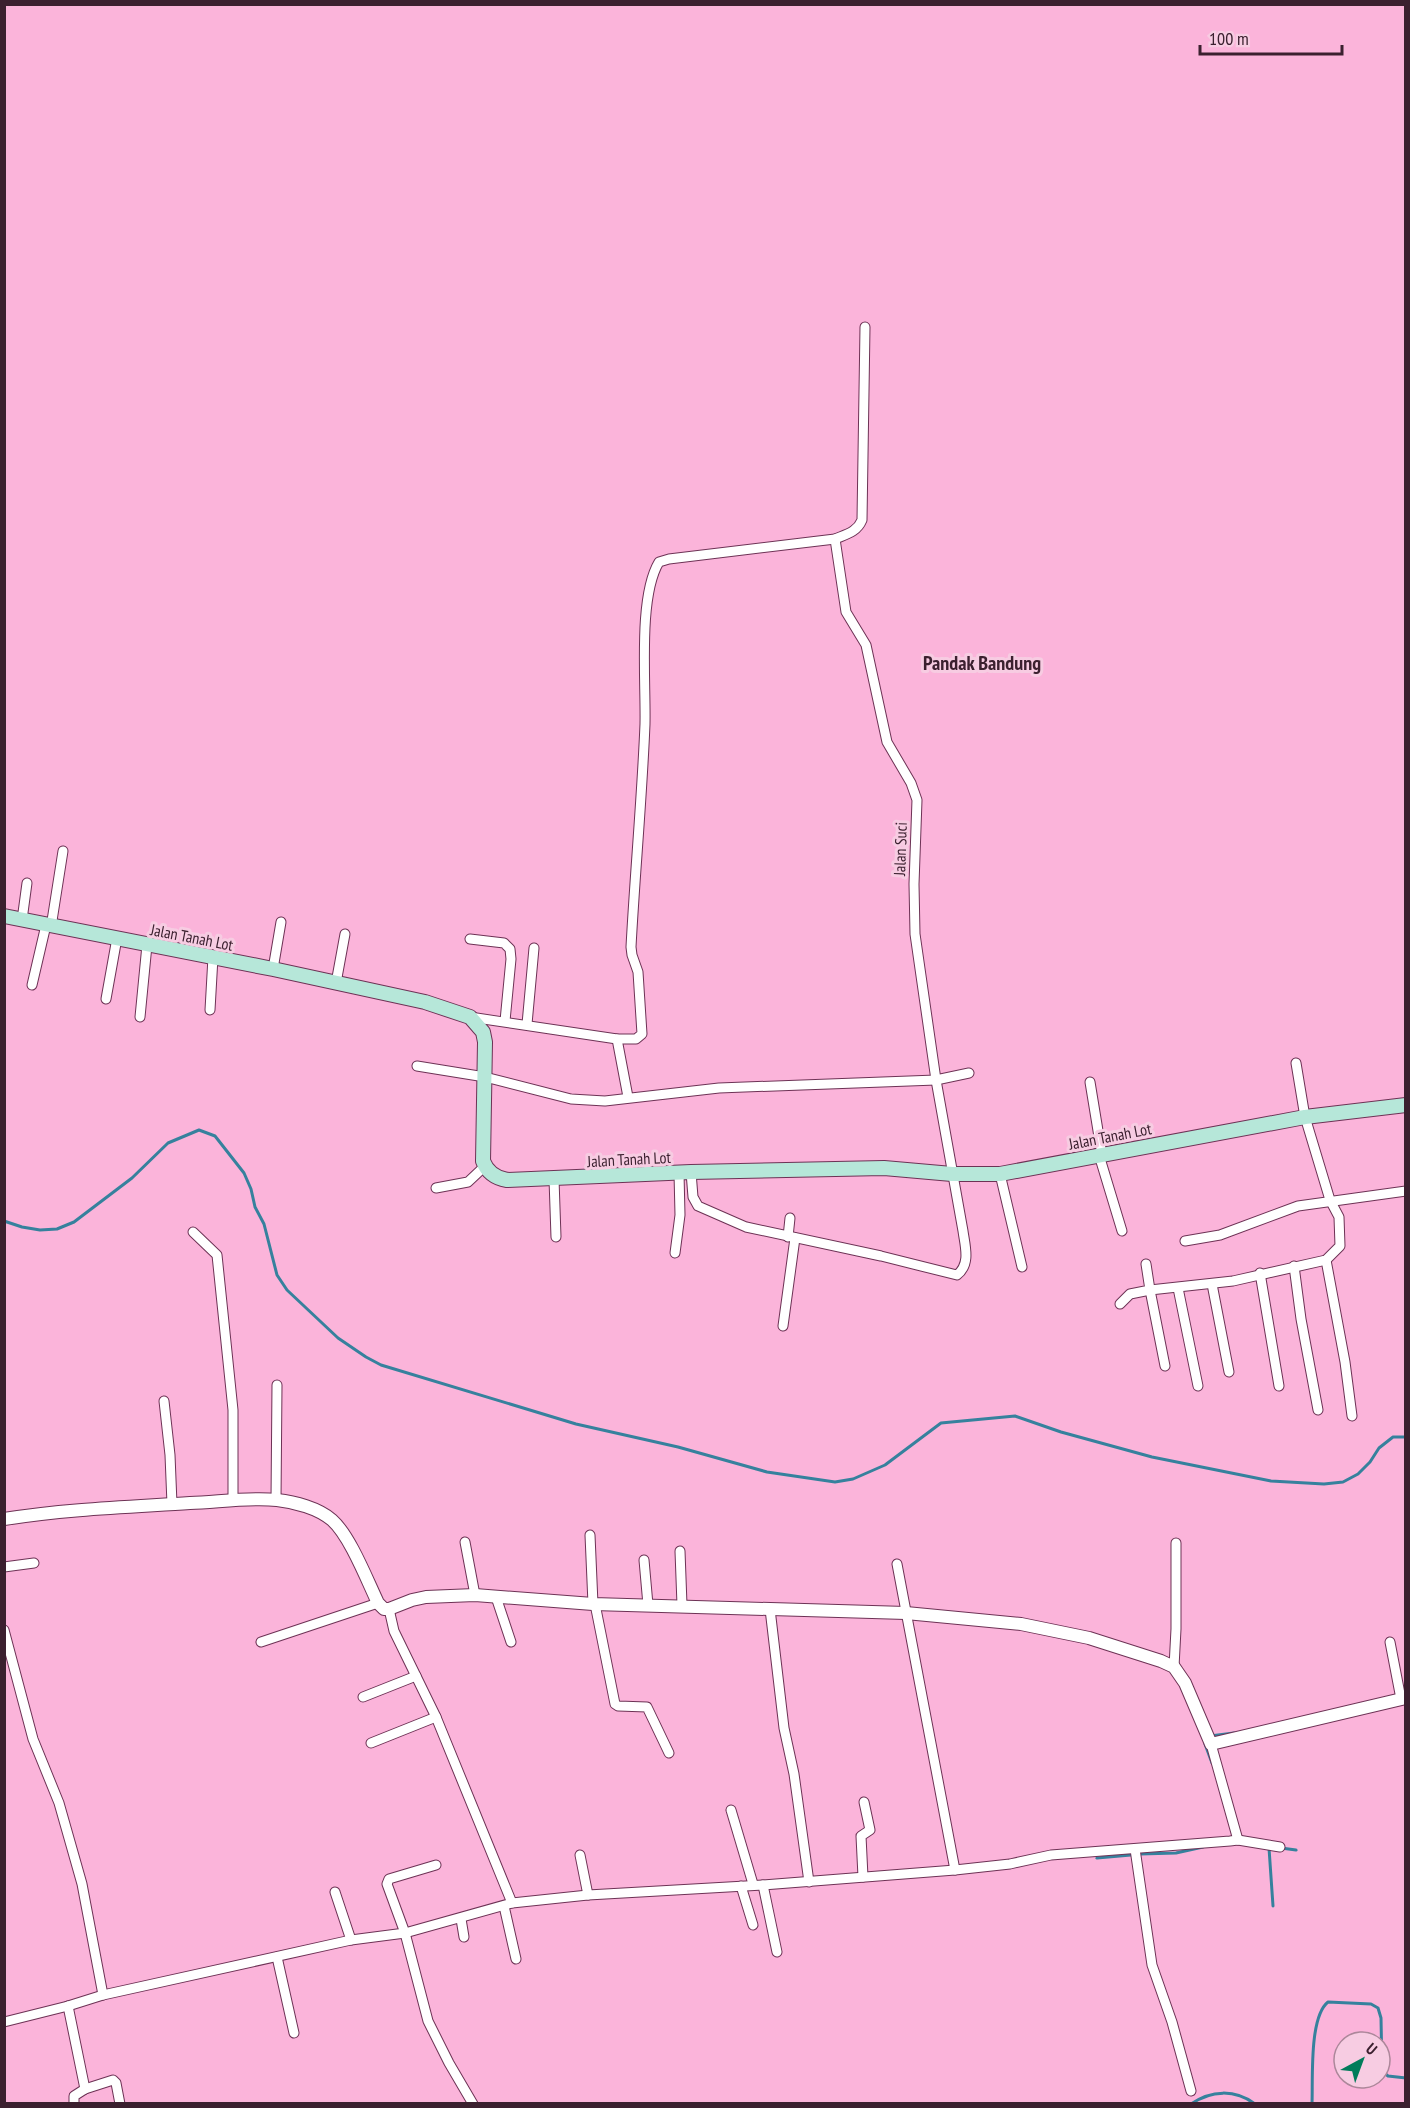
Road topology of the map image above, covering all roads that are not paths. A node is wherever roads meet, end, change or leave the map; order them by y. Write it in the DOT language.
graph roads {
  1 [pos="865,327"];
  2 [pos="835,539"];
  3 [pos="63,851"];
  4 [pos="27,883"];
  5 [pos="4,916"];
  6 [pos="22,920"];
  7 [pos="281,922"];
  8 [pos="49,926"];
  9 [pos="345,934"];
  10 [pos="117,938"];
  11 [pos="470,939"];
  12 [pos="147,945"];
  13 [pos="534,948"];
  14 [pos="213,957"];
  15 [pos="273,969"];
  16 [pos="336,983"];
  17 [pos="32,985"];
  18 [pos="106,999"];
  19 [pos="210,1010"];
  20 [pos="140,1017"];
  21 [pos="470,1017"];
  22 [pos="505,1021"];
  23 [pos="527,1024"];
  24 [pos="617,1039"];
  25 [pos="1296,1063"];
  26 [pos="417,1066"];
  27 [pos="969,1073"];
  28 [pos="485,1077"];
  29 [pos="936,1080"];
  30 [pos="1090,1082"];
  31 [pos="628,1097"];
  32 [pos="1406,1105"];
  33 [pos="1305,1117"];
  34 [pos="1101,1155"];
  35 [pos="485,1166"];
  36 [pos="685,1173"];
  37 [pos="952,1174"];
  38 [pos="1000,1174"];
  39 [pos="554,1179"];
  40 [pos="436,1188"];
  41 [pos="1406,1191"];
  42 [pos="1330,1200"];
  43 [pos="790,1218"];
  44 [pos="1122,1231"];
  45 [pos="194,1232"];
  46 [pos="556,1237"];
  47 [pos="792,1238"];
  48 [pos="1185,1241"];
  49 [pos="675,1253"];
  50 [pos="1326,1260"];
  51 [pos="1146,1264"];
  52 [pos="1294,1266"];
  53 [pos="1022,1267"];
  54 [pos="1260,1274"];
  55 [pos="1212,1284"];
  56 [pos="1178,1288"];
  57 [pos="1150,1290"];
  58 [pos="1120,1304"];
  59 [pos="783,1326"];
  60 [pos="1165,1366"];
  61 [pos="1228,1372"];
  62 [pos="277,1385"];
  63 [pos="1198,1386"];
  64 [pos="1280,1386"];
  65 [pos="164,1401"];
  66 [pos="1318,1410"];
  67 [pos="1352,1416"];
  68 [pos="276,1500"];
  69 [pos="233,1501"];
  70 [pos="172,1504"];
  71 [pos="4,1519"];
  72 [pos="590,1535"];
  73 [pos="465,1542"];
  74 [pos="1176,1543"];
  75 [pos="680,1551"];
  76 [pos="644,1560"];
  77 [pos="34,1563"];
  78 [pos="897,1564"];
  79 [pos="4,1567"];
  80 [pos="475,1595"];
  81 [pos="496,1597"];
  82 [pos="594,1604"];
  83 [pos="648,1605"];
  84 [pos="682,1605"];
  85 [pos="383,1606"];
  86 [pos="770,1610"];
  87 [pos="907,1618"];
  88 [pos="4,1630"];
  89 [pos="261,1642"];
  90 [pos="511,1642"];
  91 [pos="1390,1642"];
  92 [pos="1174,1667"];
  93 [pos="416,1677"];
  94 [pos="363,1697"];
  95 [pos="1403,1699"];
  96 [pos="436,1717"];
  97 [pos="1208,1739"];
  98 [pos="371,1743"];
  99 [pos="669,1753"];
  100 [pos="864,1802"];
  101 [pos="731,1810"];
  102 [pos="1235,1840"];
  103 [pos="1280,1847"];
  104 [pos="1135,1849"];
  105 [pos="580,1855"];
  106 [pos="436,1865"];
  107 [pos="955,1870"];
  108 [pos="864,1877"];
  109 [pos="809,1882"];
  110 [pos="758,1885"];
  111 [pos="741,1886"];
  112 [pos="335,1892"];
  113 [pos="588,1895"];
  114 [pos="508,1905"];
  115 [pos="461,1919"];
  116 [pos="753,1925"];
  117 [pos="405,1933"];
  118 [pos="464,1937"];
  119 [pos="351,1940"];
  120 [pos="777,1952"];
  121 [pos="277,1957"];
  122 [pos="516,1959"];
  123 [pos="103,1995"];
  124 [pos="68,2006"];
  125 [pos="4,2022"];
  126 [pos="294,2033"];
  127 [pos="85,2089"];
  128 [pos="1191,2091"];
  129 [pos="74,2103"];
  130 [pos="120,2103"];
  131 [pos="473,2103"];
  1 -- 2 [label="street"];
  2 -- 24 [label="street"];
  2 -- 29 [label="street, Jalan Suci"];
  3 -- 8 [label="street"];
  4 -- 6 [label="street"];
  5 -- 6 [label="main road, Jalan Tanah Lot"];
  6 -- 8 [label="main road, Jalan Tanah Lot"];
  7 -- 15 [label="street"];
  8 -- 10 [label="main road, Jalan Tanah Lot"];
  8 -- 17 [label="street"];
  9 -- 16 [label="street"];
  10 -- 12 [label="main road, Jalan Tanah Lot"];
  10 -- 18 [label="street"];
  11 -- 22 [label="street"];
  12 -- 14 [label="main road, Jalan Tanah Lot"];
  12 -- 20 [label="street"];
  13 -- 23 [label="street"];
  14 -- 15 [label="main road, Jalan Tanah Lot"];
  14 -- 19 [label="street"];
  15 -- 16 [label="main road, Jalan Tanah Lot"];
  16 -- 21 [label="main road, Jalan Tanah Lot"];
  21 -- 22 [label="street"];
  21 -- 28 [label="main road"];
  22 -- 23 [label="street"];
  23 -- 24 [label="street"];
  24 -- 31 [label="street"];
  25 -- 33 [label="street"];
  26 -- 28 [label="street"];
  27 -- 29 [label="street"];
  28 -- 31 [label="street"];
  28 -- 35 [label="main road"];
  29 -- 31 [label="street"];
  29 -- 37 [label="street, Jalan Suci"];
  30 -- 34 [label="street"];
  32 -- 33 [label="main road, Jalan Tanah Lot"];
  33 -- 34 [label="main road, Jalan Tanah Lot"];
  33 -- 42 [label="street"];
  34 -- 38 [label="main road, Jalan Tanah Lot"];
  34 -- 44 [label="street"];
  35 -- 39 [label="main road, Jalan Tanah Lot"];
  35 -- 40 [label="street"];
  36 -- 37 [label="main road, Jalan Tanah Lot"];
  36 -- 39 [label="main road, Jalan Tanah Lot"];
  36 -- 47 [label="street"];
  36 -- 49 [label="street"];
  37 -- 38 [label="main road, Jalan Tanah Lot"];
  37 -- 47 [label="street, Jalan Suci"];
  38 -- 53 [label="street"];
  39 -- 46 [label="street"];
  41 -- 42 [label="street"];
  42 -- 48 [label="street"];
  42 -- 50 [label="street"];
  43 -- 47 [label="street"];
  45 -- 69 [label="street"];
  47 -- 59 [label="street"];
  50 -- 52 [label="street"];
  50 -- 67 [label="street"];
  51 -- 57 [label="street"];
  52 -- 54 [label="street"];
  52 -- 66 [label="street"];
  54 -- 55 [label="street"];
  54 -- 64 [label="street"];
  55 -- 56 [label="street"];
  55 -- 61 [label="street"];
  56 -- 57 [label="street"];
  56 -- 63 [label="street"];
  57 -- 58 [label="street"];
  57 -- 60 [label="street"];
  62 -- 68 [label="street"];
  65 -- 70 [label="street"];
  68 -- 69 [label="street"];
  68 -- 85 [label="street"];
  69 -- 70 [label="street"];
  70 -- 71 [label="street"];
  72 -- 82 [label="street"];
  73 -- 80 [label="street"];
  74 -- 92 [label="street"];
  75 -- 84 [label="street"];
  76 -- 83 [label="street"];
  77 -- 79 [label="street"];
  78 -- 87 [label="street"];
  80 -- 81 [label="street"];
  80 -- 85 [label="street"];
  81 -- 82 [label="street"];
  81 -- 90 [label="street"];
  82 -- 83 [label="street"];
  82 -- 99 [label="street"];
  83 -- 84 [label="street"];
  84 -- 86 [label="street"];
  85 -- 89 [label="street"];
  85 -- 93 [label="street"];
  86 -- 87 [label="street"];
  86 -- 109 [label="street"];
  87 -- 92 [label="street"];
  87 -- 107 [label="street"];
  88 -- 123 [label="street"];
  91 -- 95 [label="street"];
  92 -- 97 [label="street"];
  93 -- 94 [label="street"];
  93 -- 96 [label="street"];
  95 -- 97 [label="street"];
  96 -- 98 [label="street"];
  96 -- 114 [label="street"];
  97 -- 102 [label="street"];
  100 -- 108 [label="street"];
  101 -- 110 [label="street"];
  102 -- 103 [label="street"];
  102 -- 104 [label="street"];
  104 -- 107 [label="street"];
  104 -- 128 [label="street"];
  105 -- 113 [label="street"];
  106 -- 117 [label="street"];
  107 -- 108 [label="street"];
  108 -- 109 [label="street"];
  109 -- 110 [label="street"];
  110 -- 111 [label="street"];
  110 -- 120 [label="street"];
  111 -- 113 [label="street"];
  111 -- 116 [label="street"];
  112 -- 119 [label="street"];
  113 -- 114 [label="street"];
  114 -- 115 [label="street"];
  114 -- 122 [label="street"];
  115 -- 117 [label="street"];
  115 -- 118 [label="street"];
  117 -- 119 [label="street"];
  117 -- 131 [label="street"];
  119 -- 121 [label="street"];
  121 -- 123 [label="street"];
  121 -- 126 [label="street"];
  123 -- 124 [label="street"];
  124 -- 125 [label="street"];
  124 -- 127 [label="street"];
  127 -- 129 [label="street"];
  127 -- 130 [label="street"];
}
